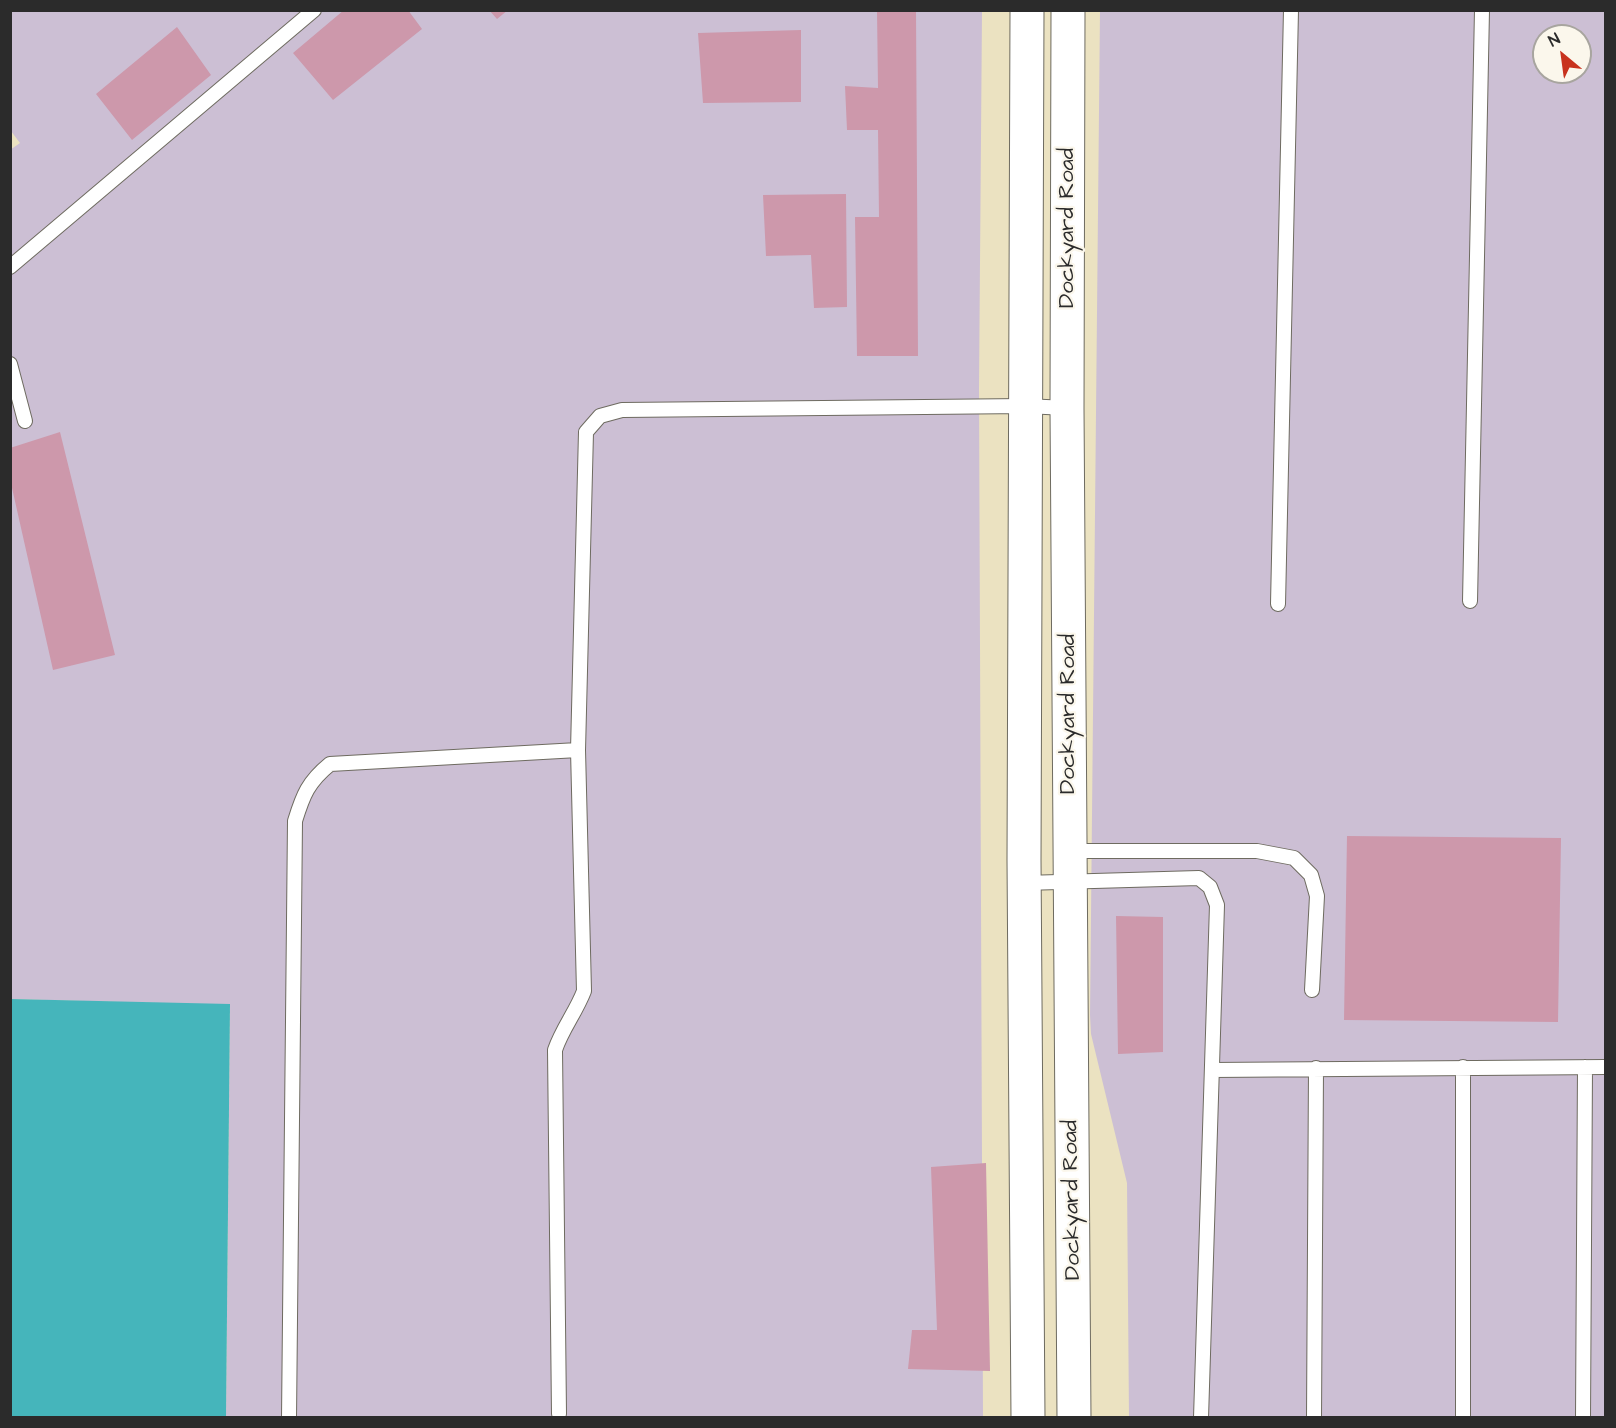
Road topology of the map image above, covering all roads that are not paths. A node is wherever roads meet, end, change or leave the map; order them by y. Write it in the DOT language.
graph roads {
  1 [pos="314,10"];
  2 [pos="1027,10"];
  3 [pos="1068,10"];
  4 [pos="1291,10"];
  5 [pos="1482,10"];
  6 [pos="10,267"];
  7 [pos="10,364"];
  8 [pos="1025,406"];
  9 [pos="1067,408"];
  10 [pos="25,421"];
  11 [pos="1470,601"];
  12 [pos="1278,604"];
  13 [pos="578,750"];
  14 [pos="1070,866"];
  15 [pos="1024,883"];
  16 [pos="1312,990"];
  17 [pos="1463,1067"];
  18 [pos="1585,1067"];
  19 [pos="1605,1067"];
  20 [pos="1316,1068"];
  21 [pos="1212,1070"];
  22 [pos="1072,1114"];
  23 [pos="1026,1115"];
  24 [pos="559,1414"];
  25 [pos="290,1418"];
  26 [pos="1028,1418"];
  27 [pos="1074,1418"];
  28 [pos="1201,1418"];
  29 [pos="1314,1418"];
  30 [pos="1463,1418"];
  31 [pos="1583,1418"];
  1 -- 6 [label="lane"];
  2 -- 8 [label="street, Dockyard Road"];
  3 -- 9 [label="street, Dockyard Road"];
  4 -- 12 [label="lane"];
  5 -- 11 [label="lane"];
  7 -- 10 [label="lane"];
  8 -- 9 [label="lane"];
  8 -- 13 [label="lane"];
  8 -- 15 [label="street, Dockyard Road"];
  9 -- 14 [label="street, Dockyard Road"];
  13 -- 24 [label="lane"];
  13 -- 25 [label="lane"];
  14 -- 15 [label="lane"];
  14 -- 16 [label="lane"];
  14 -- 21 [label="lane"];
  14 -- 22 [label="street, Dockyard Road"];
  15 -- 23 [label="street, Dockyard Road"];
  17 -- 18 [label="lane"];
  17 -- 20 [label="lane"];
  17 -- 30 [label="lane"];
  18 -- 19 [label="lane"];
  18 -- 31 [label="lane"];
  20 -- 21 [label="lane"];
  20 -- 29 [label="lane"];
  21 -- 28 [label="lane"];
  22 -- 23 [label="street"];
  22 -- 27 [label="street, Dockyard Road"];
  23 -- 26 [label="street, Dockyard Road"];
}
